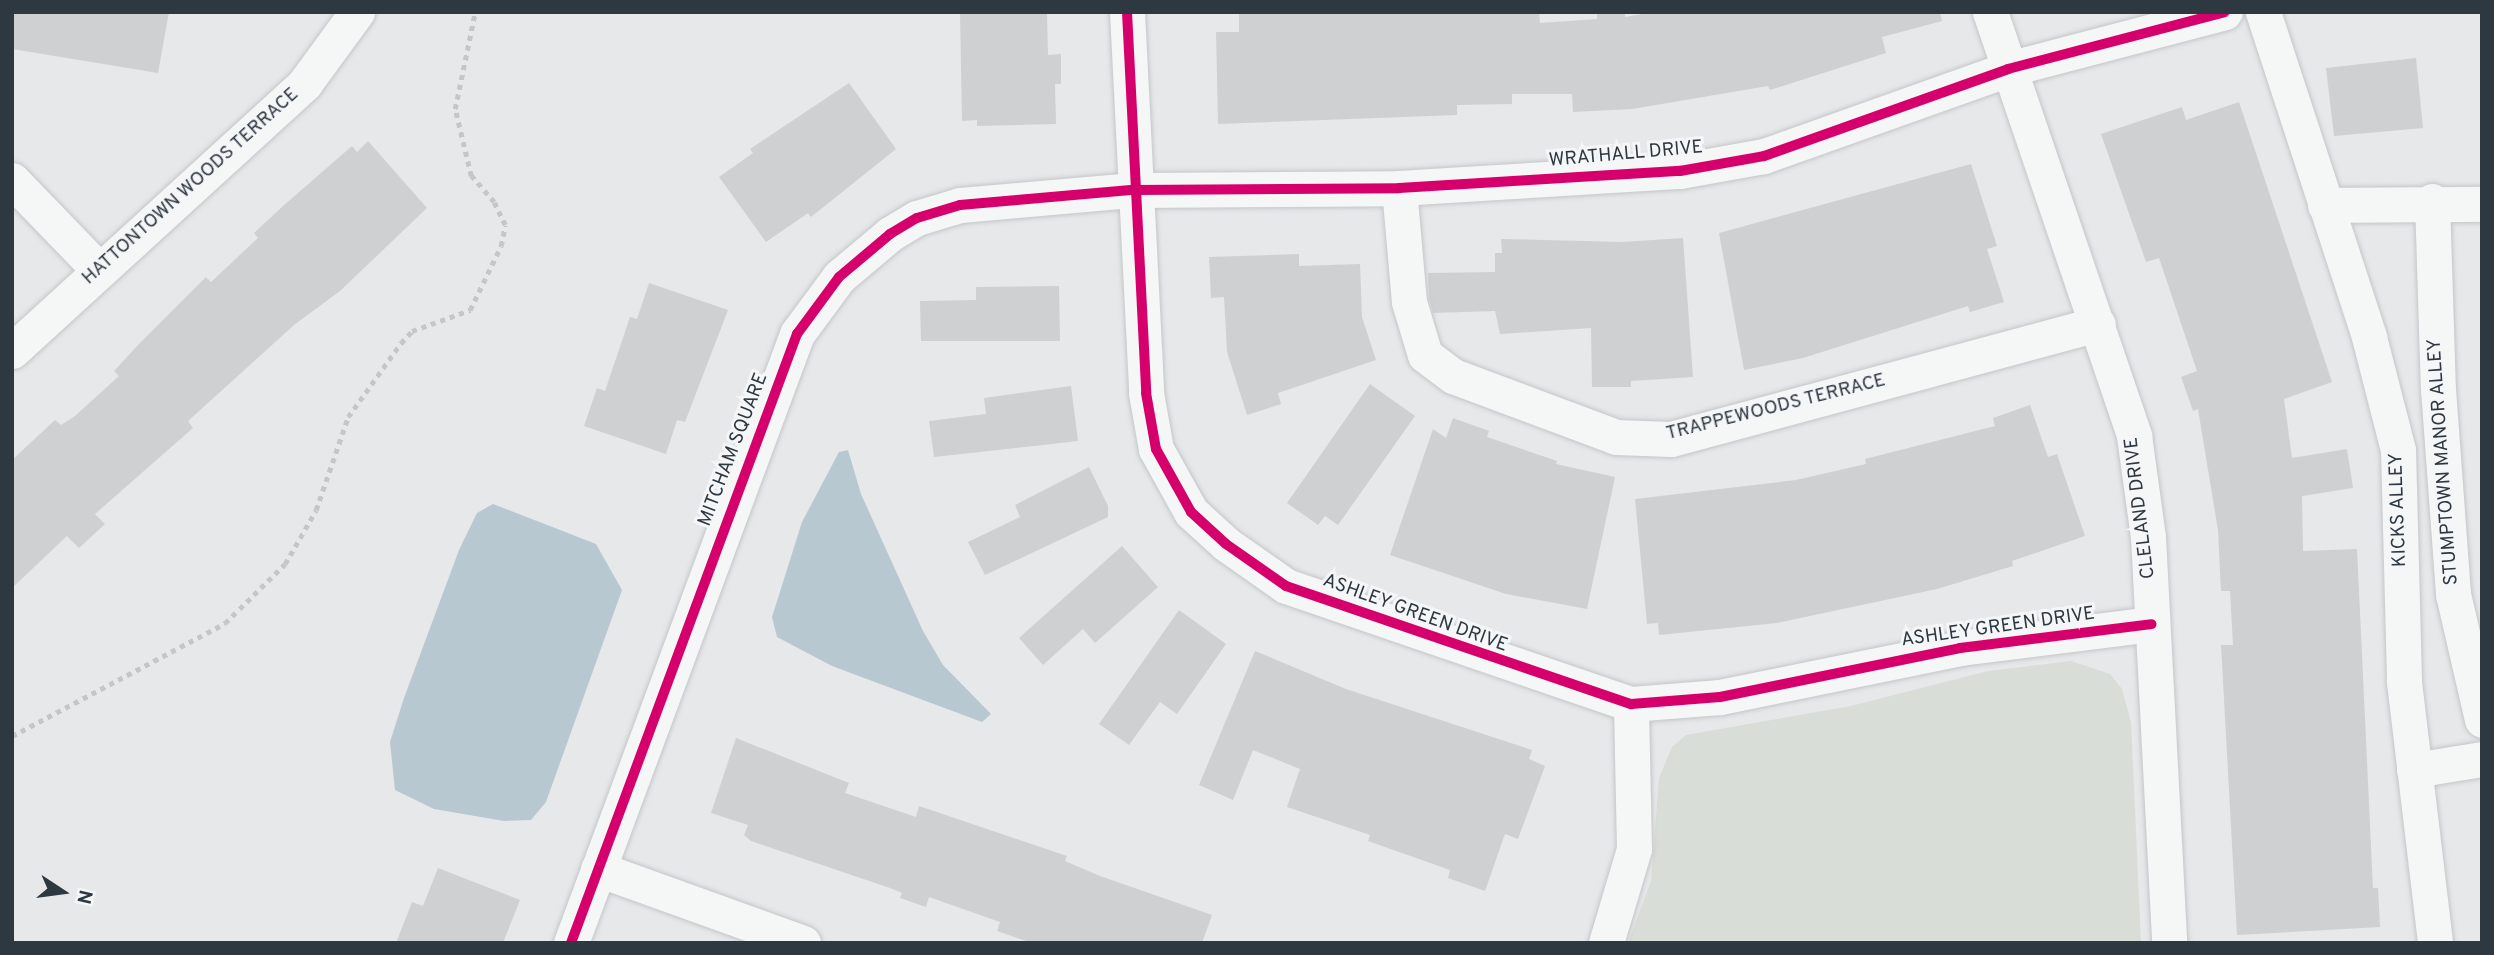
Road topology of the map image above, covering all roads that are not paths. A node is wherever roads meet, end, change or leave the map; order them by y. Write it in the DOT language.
graph roads {
  1 [pos="356,12"];
  2 [pos="1126,12"];
  3 [pos="1990,12"];
  4 [pos="2225,12"];
  5 [pos="2263,12"];
  6 [pos="2008,69"];
  7 [pos="12,180"];
  8 [pos="1399,188"];
  9 [pos="1133,190"];
  10 [pos="2432,201"];
  11 [pos="2482,204"];
  12 [pos="2325,205"];
  13 [pos="99,270"];
  14 [pos="2098,324"];
  15 [pos="12,351"];
  16 [pos="2152,624"];
  17 [pos="1631,705"];
  18 [pos="2482,720"];
  19 [pos="2482,759"];
  20 [pos="2414,770"];
  21 [pos="598,869"];
  22 [pos="571,943"];
  23 [pos="803,943"];
  24 [pos="1606,943"];
  25 [pos="2169,943"];
  26 [pos="2435,943"];
  1 -- 13 [label="street, HATTONTOWN WOODS TERRACE"];
  2 -- 9 [label="street, ASHLEY GREEN DRIVE"];
  3 -- 6 [label="street, CLELAND DRIVE"];
  4 -- 6 [label="street, WRATHALL DRIVE"];
  5 -- 12 [label="street, KICKS ALLEY"];
  6 -- 8 [label="street, WRATHALL DRIVE"];
  6 -- 14 [label="street, CLELAND DRIVE"];
  7 -- 13 [label="street"];
  8 -- 9 [label="street, WRATHALL DRIVE"];
  8 -- 14 [label="street, TRAPPEWOODS TERRACE"];
  9 -- 17 [label="street, ASHLEY GREEN DRIVE"];
  9 -- 21 [label="street, MITCHAM SQUARE"];
  10 -- 11 [label="street"];
  10 -- 12 [label="street"];
  10 -- 18 [label="street, STUMPTOWN MANOR ALLEY"];
  12 -- 20 [label="street, KICKS ALLEY"];
  13 -- 15 [label="street, HATTONTOWN WOODS TERRACE"];
  14 -- 16 [label="street, CLELAND DRIVE"];
  16 -- 17 [label="street, ASHLEY GREEN DRIVE"];
  16 -- 25 [label="street, CLELAND DRIVE"];
  17 -- 24 [label="street"];
  19 -- 20 [label="street"];
  20 -- 26 [label="street, KICKS ALLEY"];
  21 -- 22 [label="street, MITCHAM SQUARE"];
  21 -- 23 [label="street"];
}
